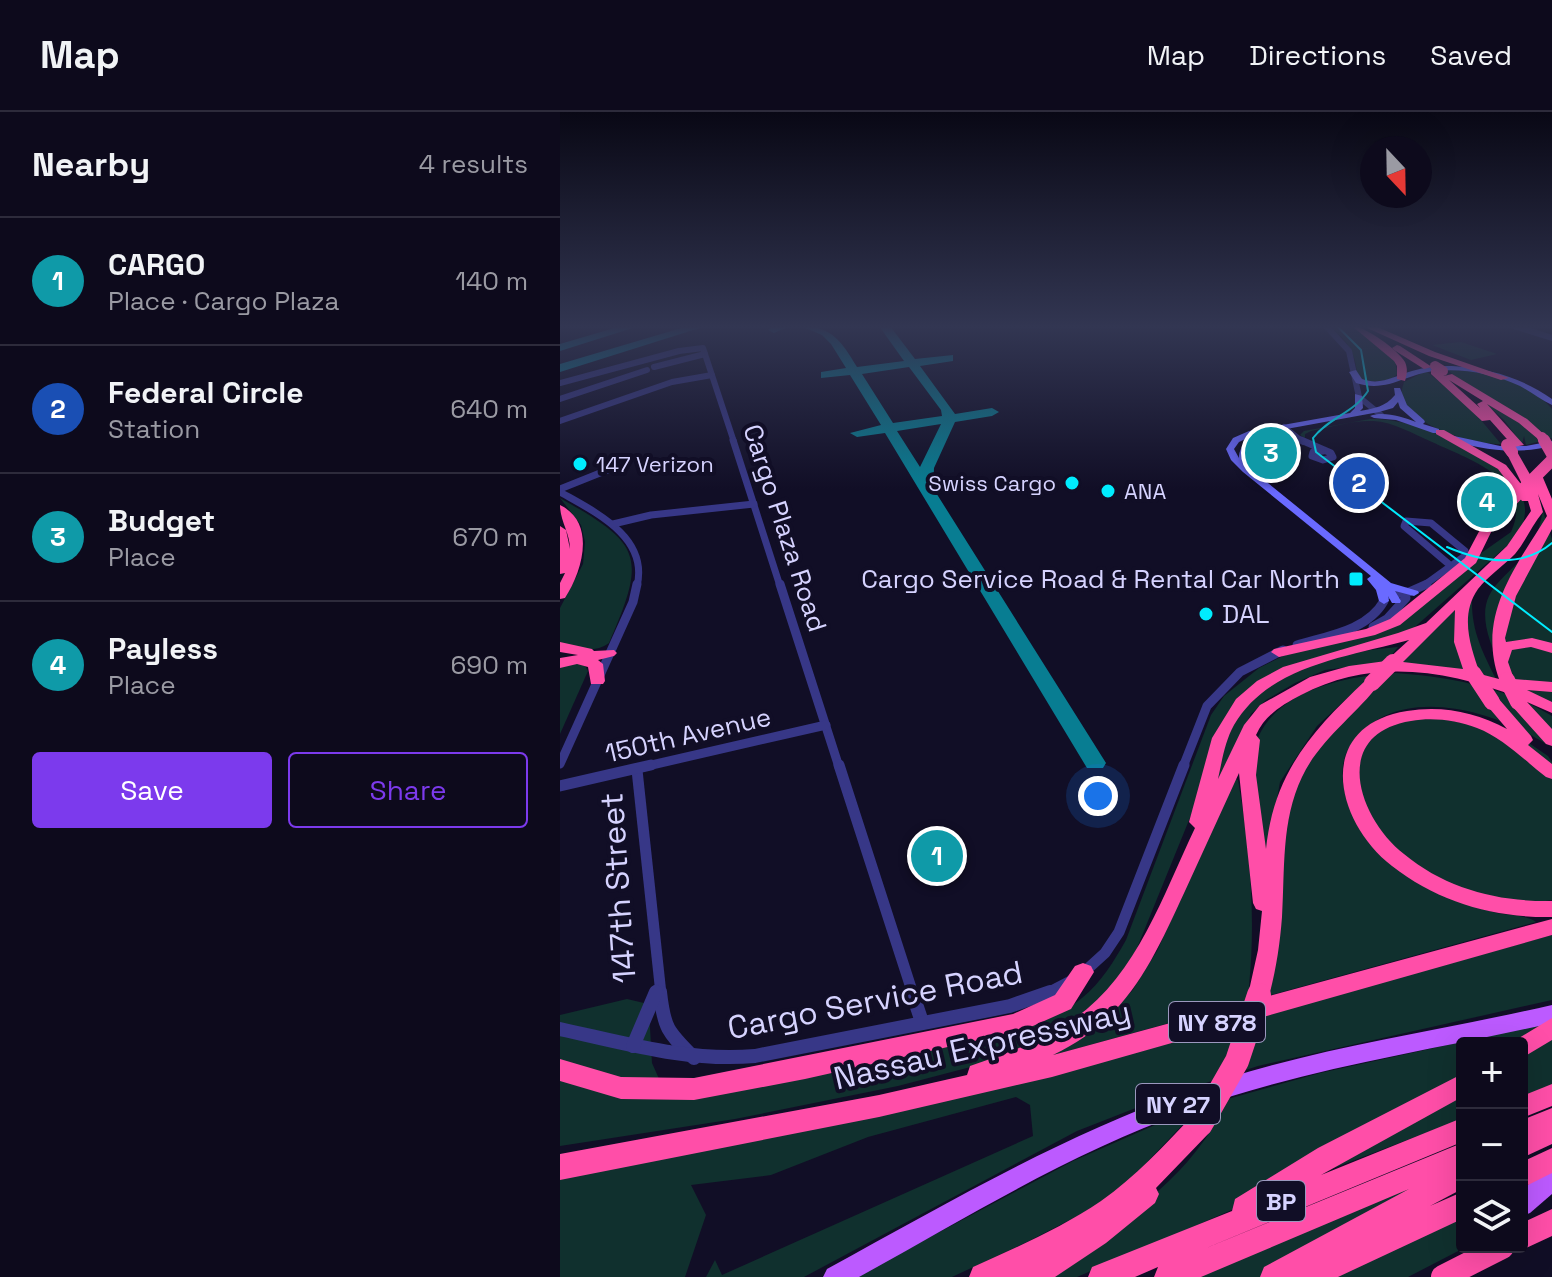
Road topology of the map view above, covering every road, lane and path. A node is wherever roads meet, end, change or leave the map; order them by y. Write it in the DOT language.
graph roads {
  1 [pos="615,380"];
  2 [pos="681,380"];
  3 [pos="714,380"];
  4 [pos="1355,380"];
  5 [pos="1358,380"];
  6 [pos="1401,380"];
  7 [pos="1402,380"];
  8 [pos="1449,380"];
  9 [pos="1455,380"];
  10 [pos="1510,380"];
  11 [pos="1528,387"];
  12 [pos="1552,395"];
  13 [pos="1358,396"];
  14 [pos="1398,397"];
  15 [pos="560,399"];
  16 [pos="1552,403"];
  17 [pos="1378,413"];
  18 [pos="1352,415"];
  19 [pos="560,421"];
  20 [pos="1287,429"];
  21 [pos="1438,432"];
  22 [pos="1547,440"];
  23 [pos="1307,445"];
  24 [pos="1515,449"];
  25 [pos="1552,458"];
  26 [pos="615,467"];
  27 [pos="1552,487"];
  28 [pos="560,491"];
  29 [pos="754,504"];
  30 [pos="560,509"];
  31 [pos="591,509"];
  32 [pos="664,514"];
  33 [pos="1552,516"];
  34 [pos="1530,517"];
  35 [pos="638,518"];
  36 [pos="613,524"];
  37 [pos="560,530"];
  38 [pos="624,533"];
  39 [pos="578,552"];
  40 [pos="561,561"];
  41 [pos="1451,566"];
  42 [pos="1472,589"];
  43 [pos="560,595"];
  44 [pos="1398,596"];
  45 [pos="560,604"];
  46 [pos="1430,626"];
  47 [pos="1552,648"];
  48 [pos="1279,652"];
  49 [pos="609,653"];
  50 [pos="564,657"];
  51 [pos="1503,673"];
  52 [pos="1473,676"];
  53 [pos="597,681"];
  54 [pos="1552,687"];
  55 [pos="1281,699"];
  56 [pos="1552,710"];
  57 [pos="826,725"];
  58 [pos="1552,740"];
  59 [pos="560,764"];
  60 [pos="1552,765"];
  61 [pos="637,770"];
  62 [pos="1552,773"];
  63 [pos="560,786"];
  64 [pos="1175,888"];
  65 [pos="1552,909"];
  66 [pos="1552,927"];
  67 [pos="1083,972"];
  68 [pos="658,986"];
  69 [pos="1259,995"];
  70 [pos="1552,1014"];
  71 [pos="922,1022"];
  72 [pos="1552,1028"];
  73 [pos="560,1029"];
  74 [pos="1528,1044"];
  75 [pos="633,1046"];
  76 [pos="695,1058"];
  77 [pos="560,1070"];
  78 [pos="1456,1088"];
  79 [pos="1552,1095"];
  80 [pos="1528,1105"];
  81 [pos="879,1106"];
  82 [pos="1552,1120"];
  83 [pos="1201,1124"];
  84 [pos="1528,1130"];
  85 [pos="1456,1132"];
  86 [pos="1552,1132"];
  87 [pos="1528,1143"];
  88 [pos="649,1151"];
  89 [pos="560,1156"];
  90 [pos="1456,1157"];
  91 [pos="1552,1160"];
  92 [pos="560,1167"];
  93 [pos="1528,1172"];
  94 [pos="1456,1178"];
  95 [pos="1552,1179"];
  96 [pos="1528,1200"];
  97 [pos="1456,1208"];
  98 [pos="1552,1222"];
  99 [pos="1528,1234"];
  100 [pos="1198,1236"];
  101 [pos="1488,1253"];
  102 [pos="1490,1253"];
  103 [pos="835,1277"];
  104 [pos="983,1277"];
  105 [pos="1030,1277"];
  106 [pos="1102,1277"];
  107 [pos="1168,1277"];
  108 [pos="1274,1277"];
  109 [pos="1308,1277"];
  110 [pos="1443,1277"];
  111 [pos="1472,1277"];
  1 -- 15 [label="street"];
  2 -- 19 [label="street"];
  3 -- 29 [label="street, Cargo Plaza Road"];
  4 -- 13 [label="street"];
  5 -- 6 [label="street"];
  7 -- 14 [label="street"];
  8 -- 24 [label="highway"];
  9 -- 22 [label="highway"];
  10 -- 11 [label="street"];
  11 -- 12 [label="street"];
  11 -- 16 [label="street"];
  13 -- 17 [label="street"];
  13 -- 18 [label="street"];
  14 -- 17 [label="street"];
  14 -- 21 [label="street"];
  17 -- 18 [label="street"];
  17 -- 20 [label="street"];
  17 -- 21 [label="street"];
  18 -- 20 [label="street"];
  20 -- 23 [label="street"];
  20 -- 44 [label="street"];
  21 -- 22 [label="street"];
  21 -- 34 [label="highway"];
  22 -- 25 [label="highway, bridge"];
  23 -- 23 [label="street"];
  24 -- 33 [label="highway"];
  24 -- 34 [label="highway"];
  25 -- 27 [label="highway"];
  25 -- 48 [label="highway, bridge"];
  26 -- 28 [label="street"];
  28 -- 31 [label="street"];
  29 -- 32 [label="street"];
  29 -- 57 [label="street, Cargo Plaza Road"];
  30 -- 39 [label="highway"];
  31 -- 32 [label="street"];
  31 -- 36 [label="street"];
  32 -- 35 [label="street"];
  33 -- 51 [label="highway"];
  34 -- 42 [label="highway"];
  35 -- 36 [label="street"];
  35 -- 38 [label="street"];
  36 -- 38 [label="street"];
  37 -- 40 [label="highway"];
  38 -- 49 [label="street"];
  39 -- 43 [label="highway"];
  39 -- 45 [label="highway"];
  41 -- 41 [label="street"];
  41 -- 44 [label="street, Cargo Service Road"];
  42 -- 46 [label="highway"];
  42 -- 52 [label="highway"];
  44 -- 48 [label="street, Cargo Service Road"];
  46 -- 64 [label="highway"];
  46 -- 69 [label="highway, bridge"];
  47 -- 51 [label="highway"];
  48 -- 67 [label="street, Cargo Service Road"];
  49 -- 50 [label="highway"];
  49 -- 53 [label="street"];
  50 -- 53 [label="highway"];
  51 -- 58 [label="highway, bridge"];
  52 -- 54 [label="highway"];
  52 -- 55 [label="highway"];
  52 -- 56 [label="highway"];
  52 -- 60 [label="highway, bridge"];
  53 -- 59 [label="street"];
  55 -- 64 [label="highway"];
  55 -- 69 [label="highway"];
  57 -- 61 [label="street, 150th Avenue"];
  57 -- 71 [label="street, Cargo Plaza Road"];
  61 -- 63 [label="street, 150th Avenue"];
  61 -- 68 [label="street, 147th Street"];
  62 -- 65 [label="highway"];
  64 -- 81 [label="highway"];
  66 -- 81 [label="highway, Nassau Expressway / NY 878"];
  67 -- 71 [label="street, Cargo Service Road"];
  67 -- 77 [label="highway"];
  68 -- 75 [label="street, 147th Street"];
  68 -- 76 [label="street"];
  69 -- 83 [label="highway, bridge"];
  70 -- 103 [label="main road, NY 27"];
  71 -- 76 [label="street, Cargo Service Road"];
  72 -- 74 [label="highway"];
  73 -- 75 [label="street, Cargo Service Road"];
  75 -- 76 [label="street, Cargo Service Road"];
  78 -- 100 [label="highway"];
  79 -- 80 [label="highway"];
  81 -- 88 [label="highway, Nassau Expressway / NY 878"];
  82 -- 84 [label="highway"];
  83 -- 104 [label="highway"];
  83 -- 105 [label="highway"];
  85 -- 100 [label="highway, BP"];
  86 -- 87 [label="highway"];
  88 -- 89 [label="highway"];
  88 -- 92 [label="highway, Nassau Expressway / NY 878"];
  90 -- 107 [label="highway, BP"];
  91 -- 93 [label="highway"];
  94 -- 108 [label="highway"];
  95 -- 96 [label="main road"];
  97 -- 109 [label="highway"];
  98 -- 99 [label="highway"];
  100 -- 106 [label="highway, BP"];
  101 -- 111 [label="main road"];
  102 -- 110 [label="highway, bridge"];
}
